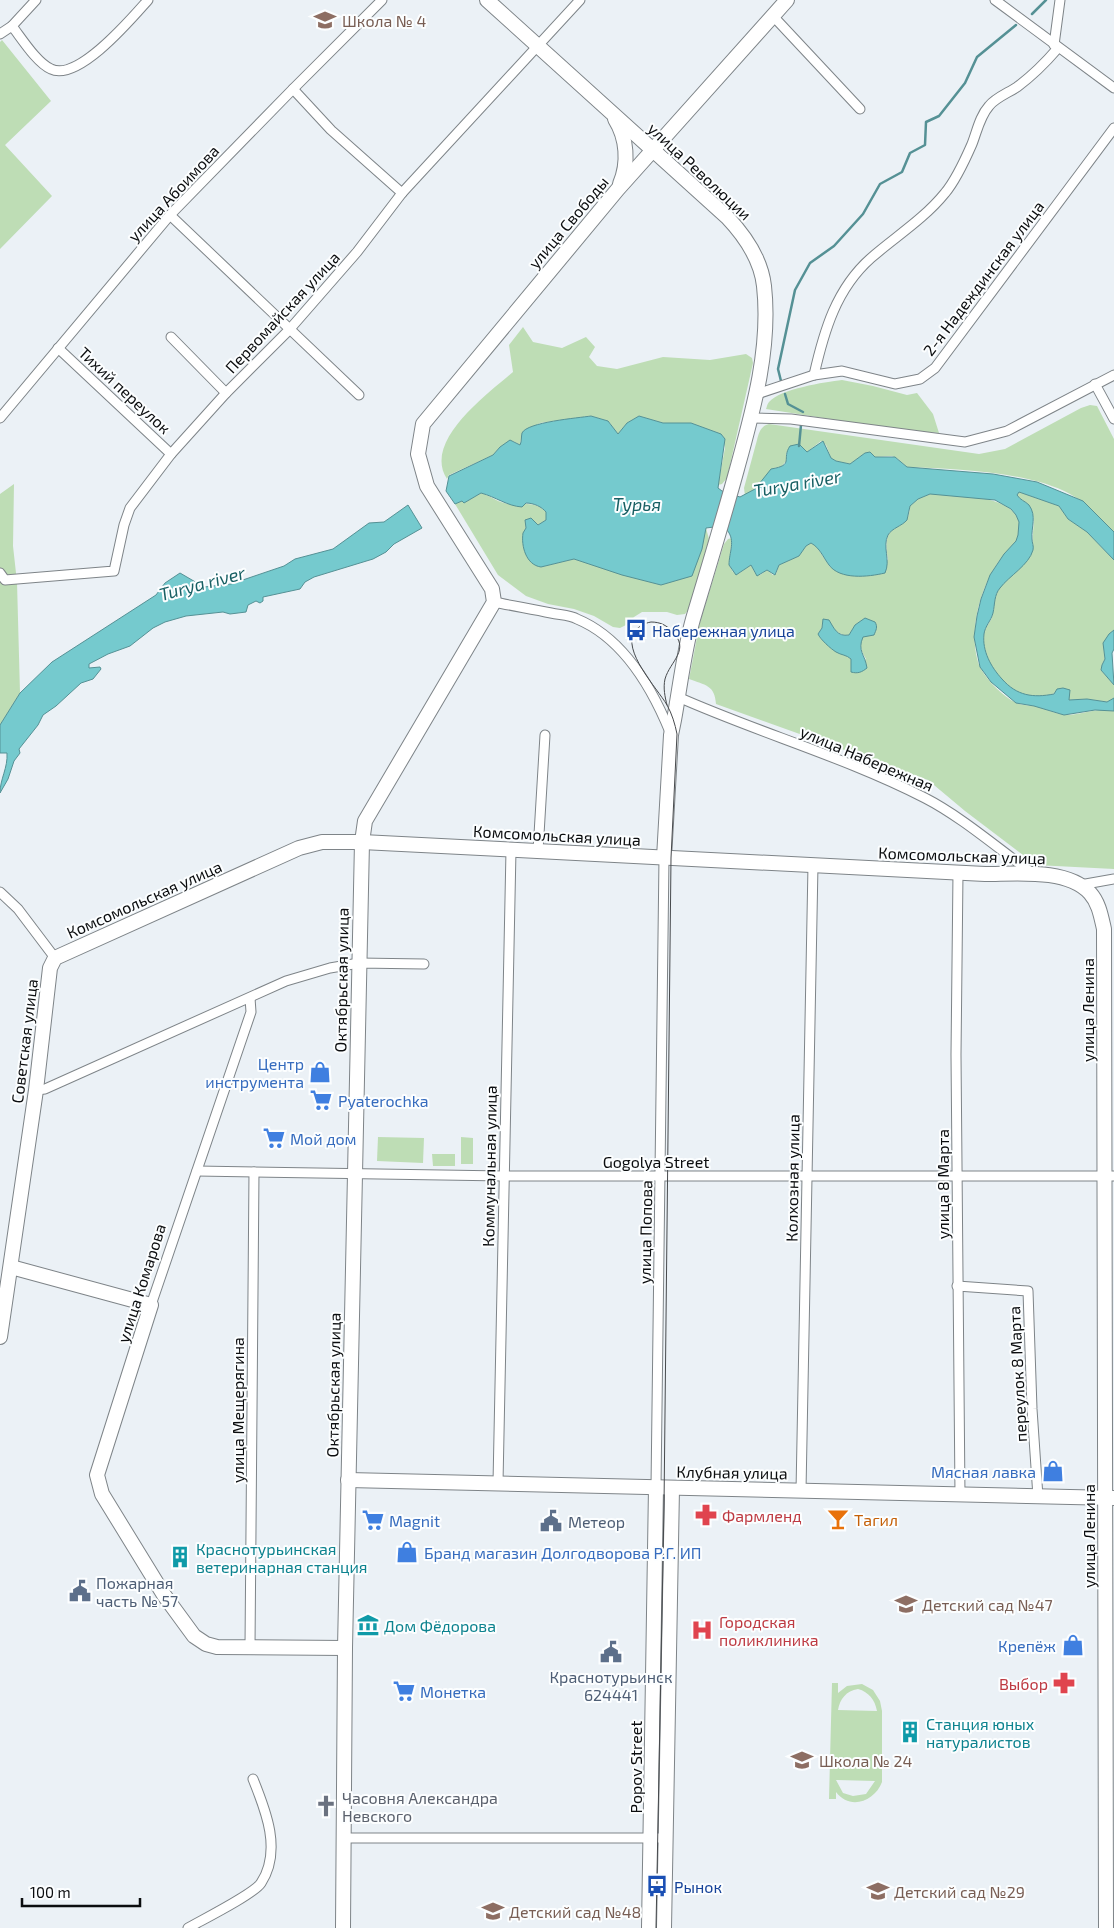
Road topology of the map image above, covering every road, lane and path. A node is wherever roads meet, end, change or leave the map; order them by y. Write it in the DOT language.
graph roads {
  1 [pos="36,0"];
  2 [pos="148,0"];
  3 [pos="382,0"];
  4 [pos="487,0"];
  5 [pos="580,0"];
  6 [pos="787,0"];
  7 [pos="995,0"];
  8 [pos="1060,0"];
  9 [pos="772,16"];
  10 [pos="12,26"];
  11 [pos="0,34"];
  12 [pos="538,46"];
  13 [pos="1056,46"];
  14 [pos="1114,88"];
  15 [pos="293,89"];
  16 [pos="605,106"];
  17 [pos="860,109"];
  18 [pos="1114,128"];
  19 [pos="653,150"];
  20 [pos="618,190"];
  21 [pos="402,193"];
  22 [pos="170,215"];
  23 [pos="289,330"];
  24 [pos="171,337"];
  25 [pos="58,348"];
  26 [pos="814,375"];
  27 [pos="1114,375"];
  28 [pos="1095,384"];
  29 [pos="226,393"];
  30 [pos="756,394"];
  31 [pos="359,395"];
  32 [pos="0,418"];
  33 [pos="751,418"];
  34 [pos="1114,419"];
  35 [pos="172,454"];
  36 [pos="0,572"];
  37 [pos="494,602"];
  38 [pos="678,696"];
  39 [pos="545,735"];
  40 [pos="671,735"];
  41 [pos="362,842"];
  42 [pos="511,850"];
  43 [pos="538,852"];
  44 [pos="664,858"];
  45 [pos="813,866"];
  46 [pos="958,873"];
  47 [pos="1029,874"];
  48 [pos="1114,879"];
  49 [pos="1080,885"];
  50 [pos="0,892"];
  51 [pos="55,958"];
  52 [pos="359,963"];
  53 [pos="424,964"];
  54 [pos="250,998"];
  55 [pos="36,1090"];
  56 [pos="197,1170"];
  57 [pos="254,1172"];
  58 [pos="1111,1173"];
  59 [pos="355,1174"];
  60 [pos="504,1176"];
  61 [pos="660,1176"];
  62 [pos="808,1176"];
  63 [pos="958,1176"];
  64 [pos="6,1265"];
  65 [pos="957,1286"];
  66 [pos="151,1305"];
  67 [pos="0,1338"];
  68 [pos="348,1480"];
  69 [pos="498,1483"];
  70 [pos="656,1487"];
  71 [pos="672,1488"];
  72 [pos="801,1491"];
  73 [pos="960,1495"];
  74 [pos="1038,1497"];
  75 [pos="1110,1498"];
  76 [pos="250,1647"];
  77 [pos="345,1648"];
  78 [pos="253,1779"];
  79 [pos="344,1838"];
  80 [pos="658,1838"];
  81 [pos="1110,1838"];
  82 [pos="188,1928"];
  83 [pos="344,1928"];
  84 [pos="649,1928"];
  85 [pos="664,1928"];
  86 [pos="1106,1928"];
  1 -- 10 [label="street"];
  2 -- 10 [label="street"];
  3 -- 15 [label="street, улица Абоимова"];
  4 -- 12 [label="main road, улица Революции"];
  5 -- 12 [label="street, Первомайская улица"];
  6 -- 9 [label="main road, улица Свободы"];
  7 -- 13 [label="street"];
  8 -- 13 [label="street"];
  9 -- 17 [label="street"];
  9 -- 19 [label="main road, улица Свободы"];
  10 -- 11 [label="street"];
  12 -- 16 [label="main road, улица Революции"];
  12 -- 21 [label="street, Первомайская улица"];
  13 -- 14 [label="street"];
  13 -- 26 [label="street"];
  15 -- 21 [label="street"];
  15 -- 22 [label="street, улица Абоимова"];
  16 -- 19 [label="main road, улица Революции"];
  16 -- 20 [label="main road"];
  18 -- 26 [label="street, 2-я Надеждинская улица"];
  19 -- 20 [label="main road, улица Свободы"];
  19 -- 30 [label="main road, улица Революции"];
  20 -- 37 [label="main road, улица Свободы"];
  21 -- 23 [label="street, Первомайская улица"];
  22 -- 23 [label="street"];
  22 -- 25 [label="street, улица Абоимова"];
  23 -- 29 [label="street, Первомайская улица"];
  23 -- 31 [label="street"];
  24 -- 29 [label="street"];
  25 -- 32 [label="street, улица Абоимова"];
  25 -- 35 [label="street, Тихий переулок"];
  26 -- 30 [label="street, 2-я Надеждинская улица"];
  27 -- 28 [label="street"];
  28 -- 33 [label="street"];
  28 -- 34 [label="street"];
  29 -- 35 [label="street, Первомайская улица"];
  30 -- 33 [label="main road, улица Революции"];
  33 -- 38 [label="main road, улица Революции"];
  35 -- 36 [label="street, Первомайская улица"];
  37 -- 40 [label="street"];
  37 -- 41 [label="main road, Октябрьская улица"];
  38 -- 40 [label="main road, улица Революции"];
  38 -- 47 [label="street, улица Набережная"];
  39 -- 43 [label="street"];
  40 -- 44 [label="main road, улица Революции"];
  41 -- 42 [label="main road, Комсомольская улица"];
  41 -- 51 [label="main road, Комсомольская улица"];
  41 -- 52 [label="main road, Октябрьская улица"];
  42 -- 43 [label="main road, Комсомольская улица"];
  42 -- 60 [label="street, Коммунальная улица"];
  43 -- 44 [label="main road, Комсомольская улица"];
  44 -- 45 [label="main road, Комсомольская улица"];
  44 -- 61 [label="street, улица Попова"];
  45 -- 46 [label="main road, Комсомольская улица"];
  45 -- 62 [label="street, Колхозная улица"];
  46 -- 47 [label="main road, Комсомольская улица"];
  46 -- 63 [label="street, улица 8 Марта"];
  47 -- 49 [label="main road, Комсомольская улица"];
  48 -- 49 [label="street"];
  49 -- 58 [label="main road, улица Ленина"];
  50 -- 51 [label="street"];
  51 -- 55 [label="main road, Советская улица"];
  52 -- 53 [label="street"];
  52 -- 54 [label="street"];
  52 -- 59 [label="main road, Октябрьская улица"];
  54 -- 55 [label="street"];
  54 -- 56 [label="street, улица Комарова"];
  55 -- 64 [label="main road, Советская улица"];
  56 -- 57 [label="street, Gogolya Street"];
  56 -- 66 [label="street, улица Комарова"];
  57 -- 59 [label="street, Gogolya Street"];
  57 -- 76 [label="street, улица Мещерягина"];
  58 -- 63 [label="street, Gogolya Street"];
  58 -- 75 [label="main road, улица Ленина"];
  59 -- 60 [label="street, Gogolya Street"];
  59 -- 68 [label="main road, Октябрьская улица"];
  60 -- 61 [label="street, Gogolya Street"];
  60 -- 69 [label="street, Коммунальная улица"];
  61 -- 62 [label="street, Gogolya Street"];
  61 -- 70 [label="street, улица Попова"];
  62 -- 63 [label="street, Gogolya Street"];
  62 -- 72 [label="street, Колхозная улица"];
  63 -- 65 [label="street, улица 8 Марта"];
  64 -- 66 [label="main road"];
  64 -- 67 [label="main road, Советская улица"];
  65 -- 73 [label="street, улица 8 Марта"];
  65 -- 74 [label="street, переулок 8 Марта"];
  66 -- 76 [label="main road, улица Комарова"];
  68 -- 69 [label="main road, Клубная улица"];
  68 -- 77 [label="main road, Октябрьская улица"];
  69 -- 70 [label="main road, Клубная улица"];
  70 -- 71 [label="main road, Клубная улица"];
  70 -- 80 [label="main road, Popov Street"];
  71 -- 72 [label="main road, Клубная улица"];
  71 -- 80 [label="main road, Popov Street"];
  72 -- 73 [label="main road, Клубная улица"];
  73 -- 74 [label="main road, Клубная улица"];
  74 -- 75 [label="main road, Клубная улица"];
  75 -- 81 [label="main road, улица Ленина"];
  76 -- 77 [label="main road, улица Комарова"];
  77 -- 79 [label="main road, Октябрьская улица"];
  78 -- 82 [label="street"];
  79 -- 80 [label="street"];
  79 -- 83 [label="main road, Октябрьская улица"];
  80 -- 84 [label="main road, Popov Street"];
  80 -- 85 [label="main road, Popov Street"];
  81 -- 86 [label="main road, улица Ленина"];
}
